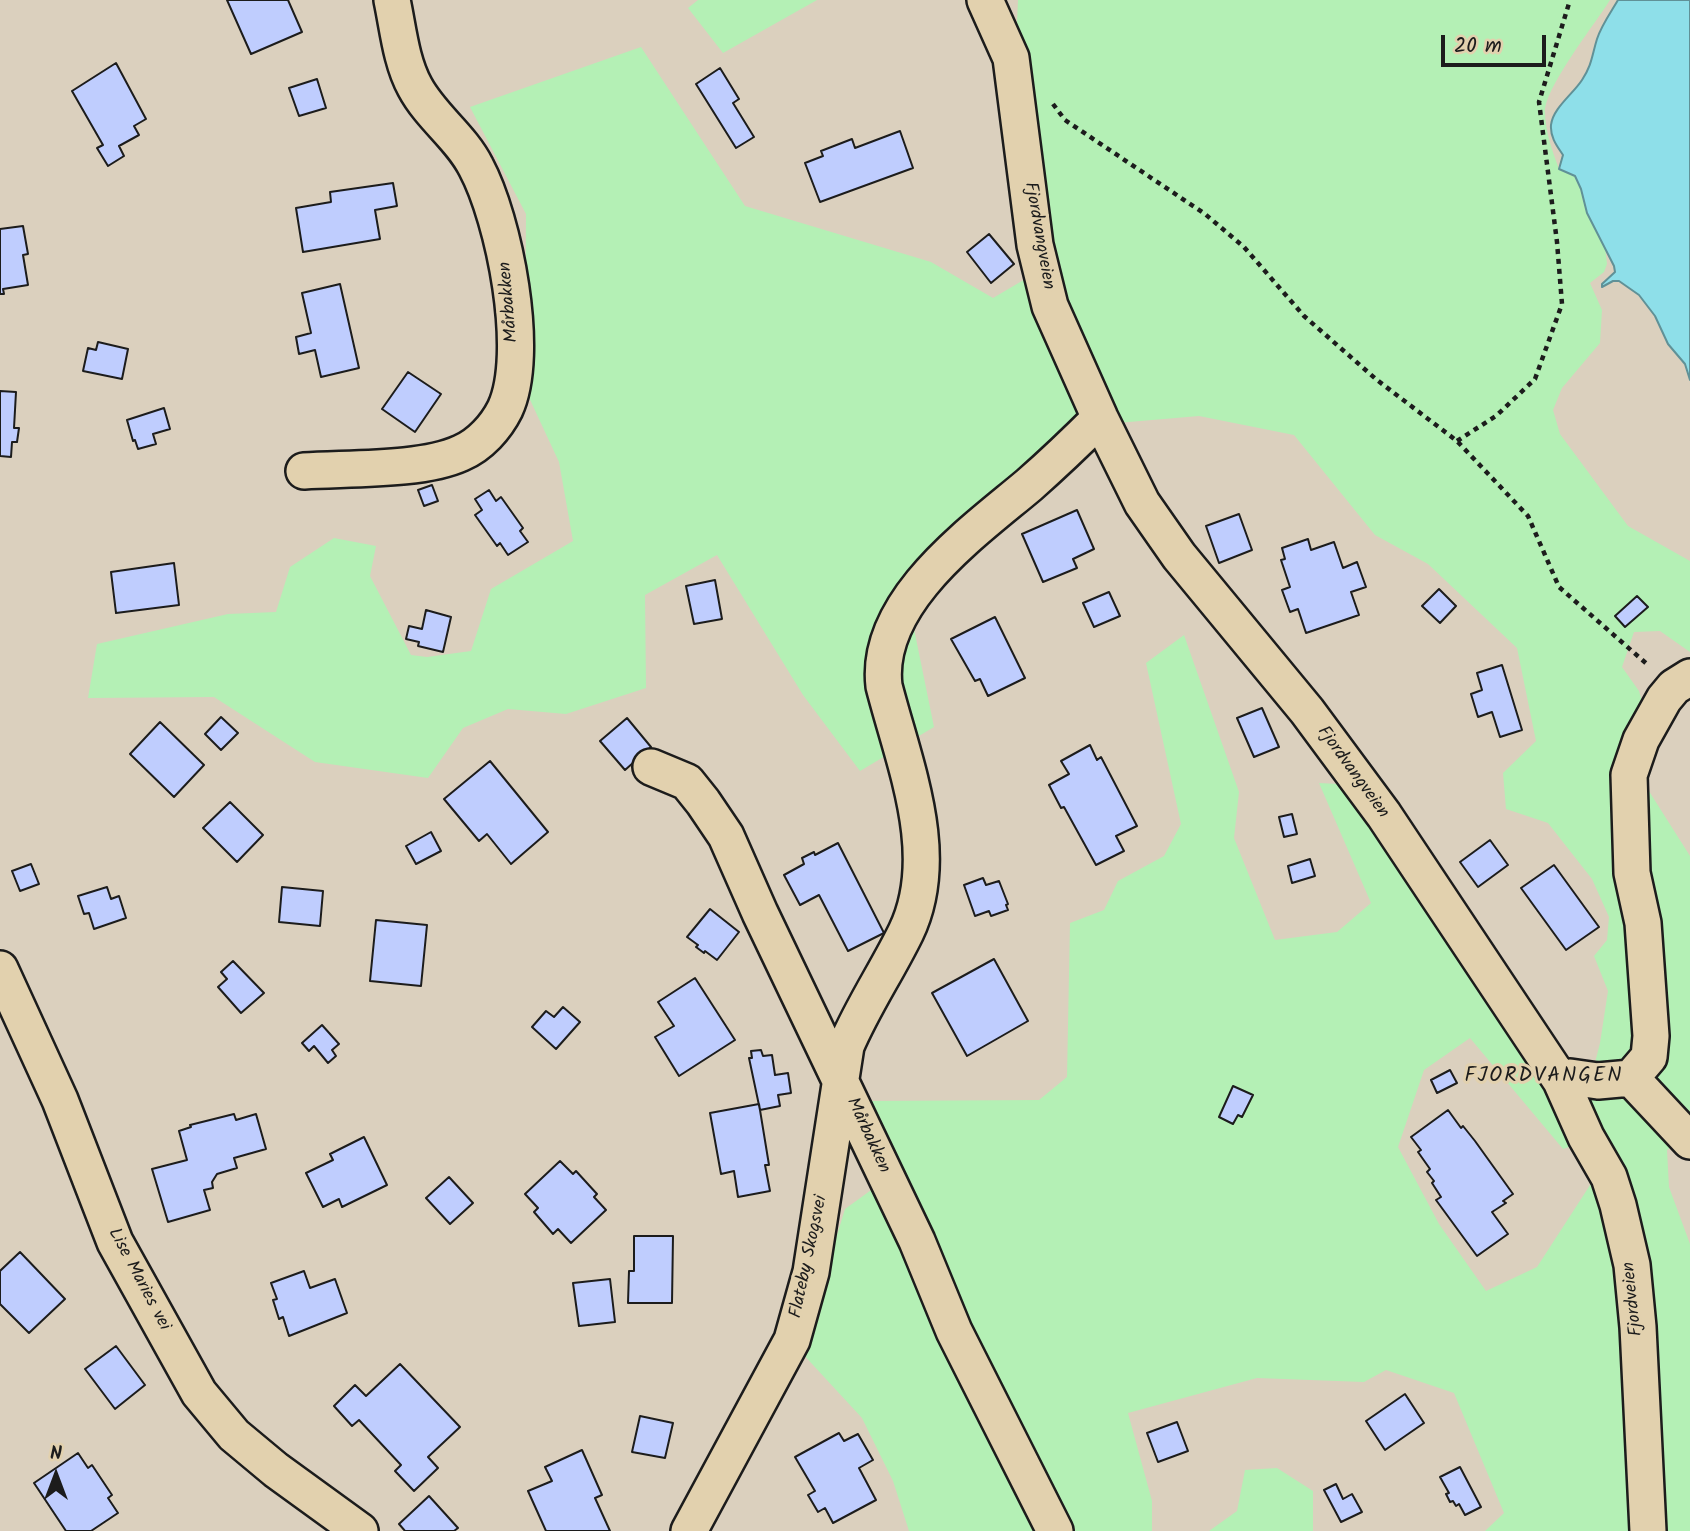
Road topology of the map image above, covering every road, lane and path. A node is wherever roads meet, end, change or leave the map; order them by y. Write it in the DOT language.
graph roads {
  1 [pos="393,0"];
  2 [pos="985,0"];
  3 [pos="1570,0"];
  4 [pos="1046,94"];
  5 [pos="1100,418"];
  6 [pos="1457,441"];
  7 [pos="304,471"];
  8 [pos="1682,682"];
  9 [pos="651,767"];
  10 [pos="0,969"];
  11 [pos="1632,1078"];
  12 [pos="1561,1081"];
  13 [pos="842,1084"];
  14 [pos="1690,1141"];
  15 [pos="360,1531"];
  16 [pos="689,1531"];
  17 [pos="1055,1531"];
  18 [pos="1648,1531"];
  1 -- 7 [label="street, Mårbakken"];
  2 -- 5 [label="street, Fjordvangveien"];
  3 -- 6 [label="path"];
  4 -- 6 [label="path"];
  5 -- 12 [label="street, Fjordvangveien"];
  5 -- 13 [label="street, Flateby Skogsvei"];
  6 -- 8 [label="path"];
  8 -- 11 [label="street"];
  9 -- 13 [label="street, Mårbakken"];
  10 -- 15 [label="street, Lise Maries vei"];
  11 -- 12 [label="street"];
  11 -- 14 [label="street"];
  12 -- 18 [label="street, Fjordveien"];
  13 -- 16 [label="street, Flateby Skogsvei"];
  13 -- 17 [label="street, Mårbakken"];
}
